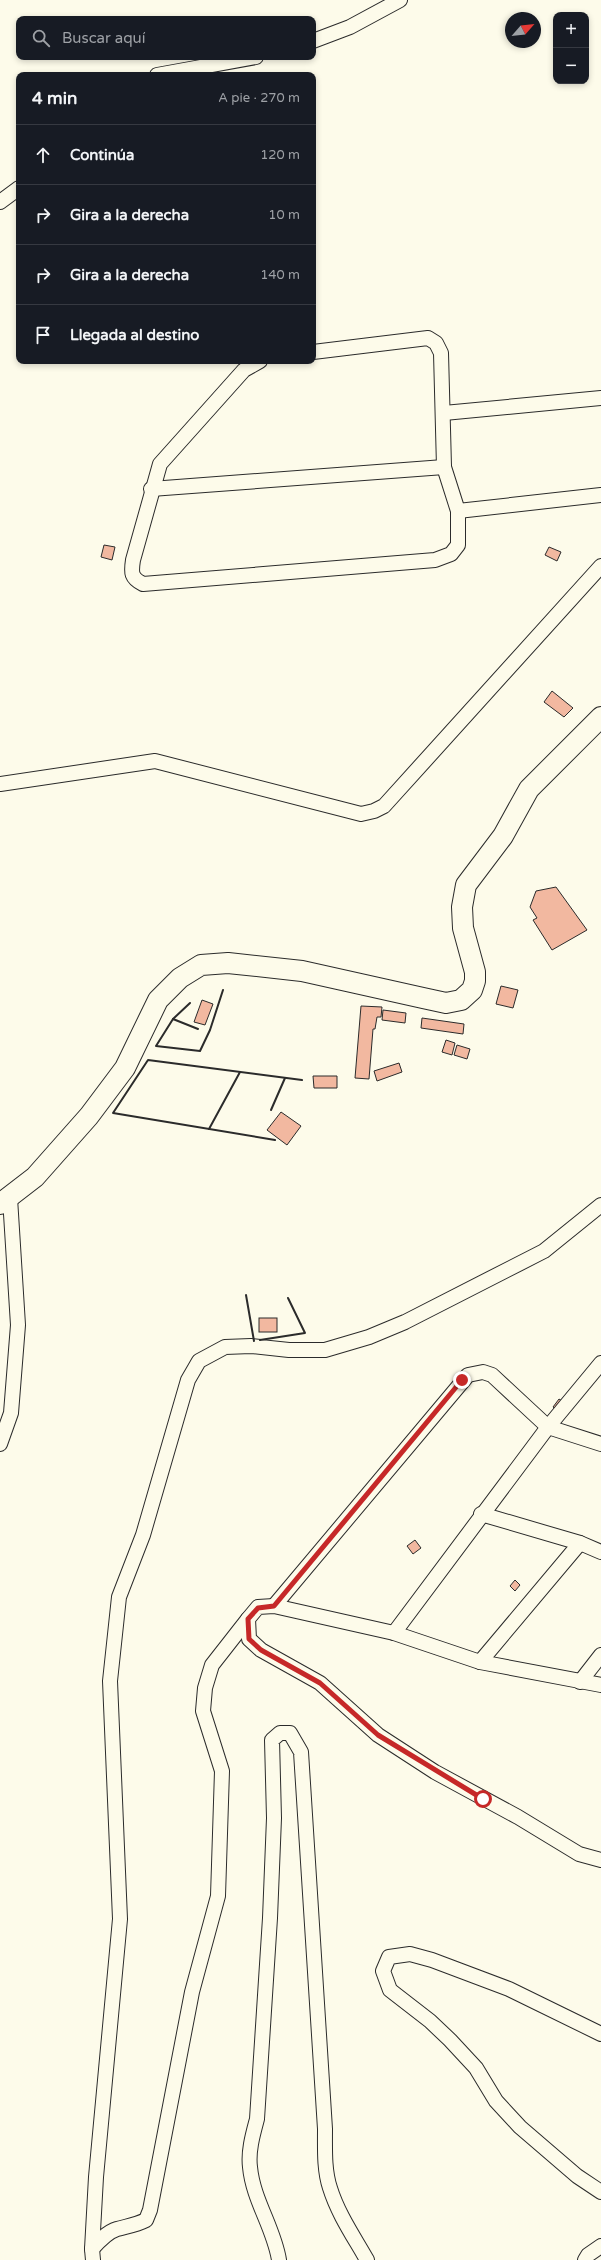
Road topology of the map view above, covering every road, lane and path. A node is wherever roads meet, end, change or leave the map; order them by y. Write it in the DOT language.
graph roads {
  1 [pos="400,0"];
  2 [pos="316,40"];
  3 [pos="240,60"];
  4 [pos="174,72"];
  5 [pos="16,190"];
  6 [pos="0,202"];
  7 [pos="316,352"];
  8 [pos="255,364"];
  9 [pos="601,398"];
  10 [pos="444,413"];
  11 [pos="444,467"];
  12 [pos="151,490"];
  13 [pos="601,495"];
  14 [pos="458,511"];
  15 [pos="601,566"];
  16 [pos="601,717"];
  17 [pos="0,784"];
  18 [pos="5,1201"];
  19 [pos="601,1205"];
  20 [pos="601,1363"];
  21 [pos="548,1427"];
  22 [pos="0,1444"];
  23 [pos="601,1444"];
  24 [pos="481,1514"];
  25 [pos="580,1543"];
  26 [pos="601,1552"];
  27 [pos="274,1606"];
  28 [pos="248,1619"];
  29 [pos="394,1633"];
  30 [pos="601,1655"];
  31 [pos="480,1662"];
  32 [pos="580,1682"];
  33 [pos="601,1685"];
  34 [pos="601,1860"];
  35 [pos="601,2034"];
  36 [pos="601,2192"];
  37 [pos="601,2246"];
  38 [pos="92,2254"];
  39 [pos="279,2260"];
  40 [pos="367,2260"];
  41 [pos="585,2260"];
  1 -- 2 [label="street"];
  3 -- 4 [label="street"];
  5 -- 6 [label="street"];
  7 -- 10 [label="street"];
  8 -- 12 [label="street"];
  9 -- 10 [label="street"];
  10 -- 11 [label="street"];
  11 -- 12 [label="street"];
  11 -- 14 [label="street"];
  12 -- 14 [label="street"];
  13 -- 14 [label="street"];
  15 -- 17 [label="street"];
  16 -- 18 [label="main road"];
  18 -- 22 [label="street"];
  19 -- 38 [label="street"];
  20 -- 21 [label="street"];
  21 -- 23 [label="street"];
  21 -- 24 [label="street"];
  21 -- 27 [label="street"];
  24 -- 25 [label="street"];
  24 -- 29 [label="street"];
  25 -- 26 [label="street"];
  25 -- 31 [label="street"];
  27 -- 28 [label="street"];
  27 -- 29 [label="street"];
  28 -- 34 [label="street"];
  28 -- 38 [label="street"];
  29 -- 31 [label="street"];
  30 -- 32 [label="street"];
  31 -- 32 [label="street"];
  32 -- 33 [label="street"];
  35 -- 36 [label="street"];
  37 -- 41 [label="street"];
  39 -- 40 [label="street"];
}
